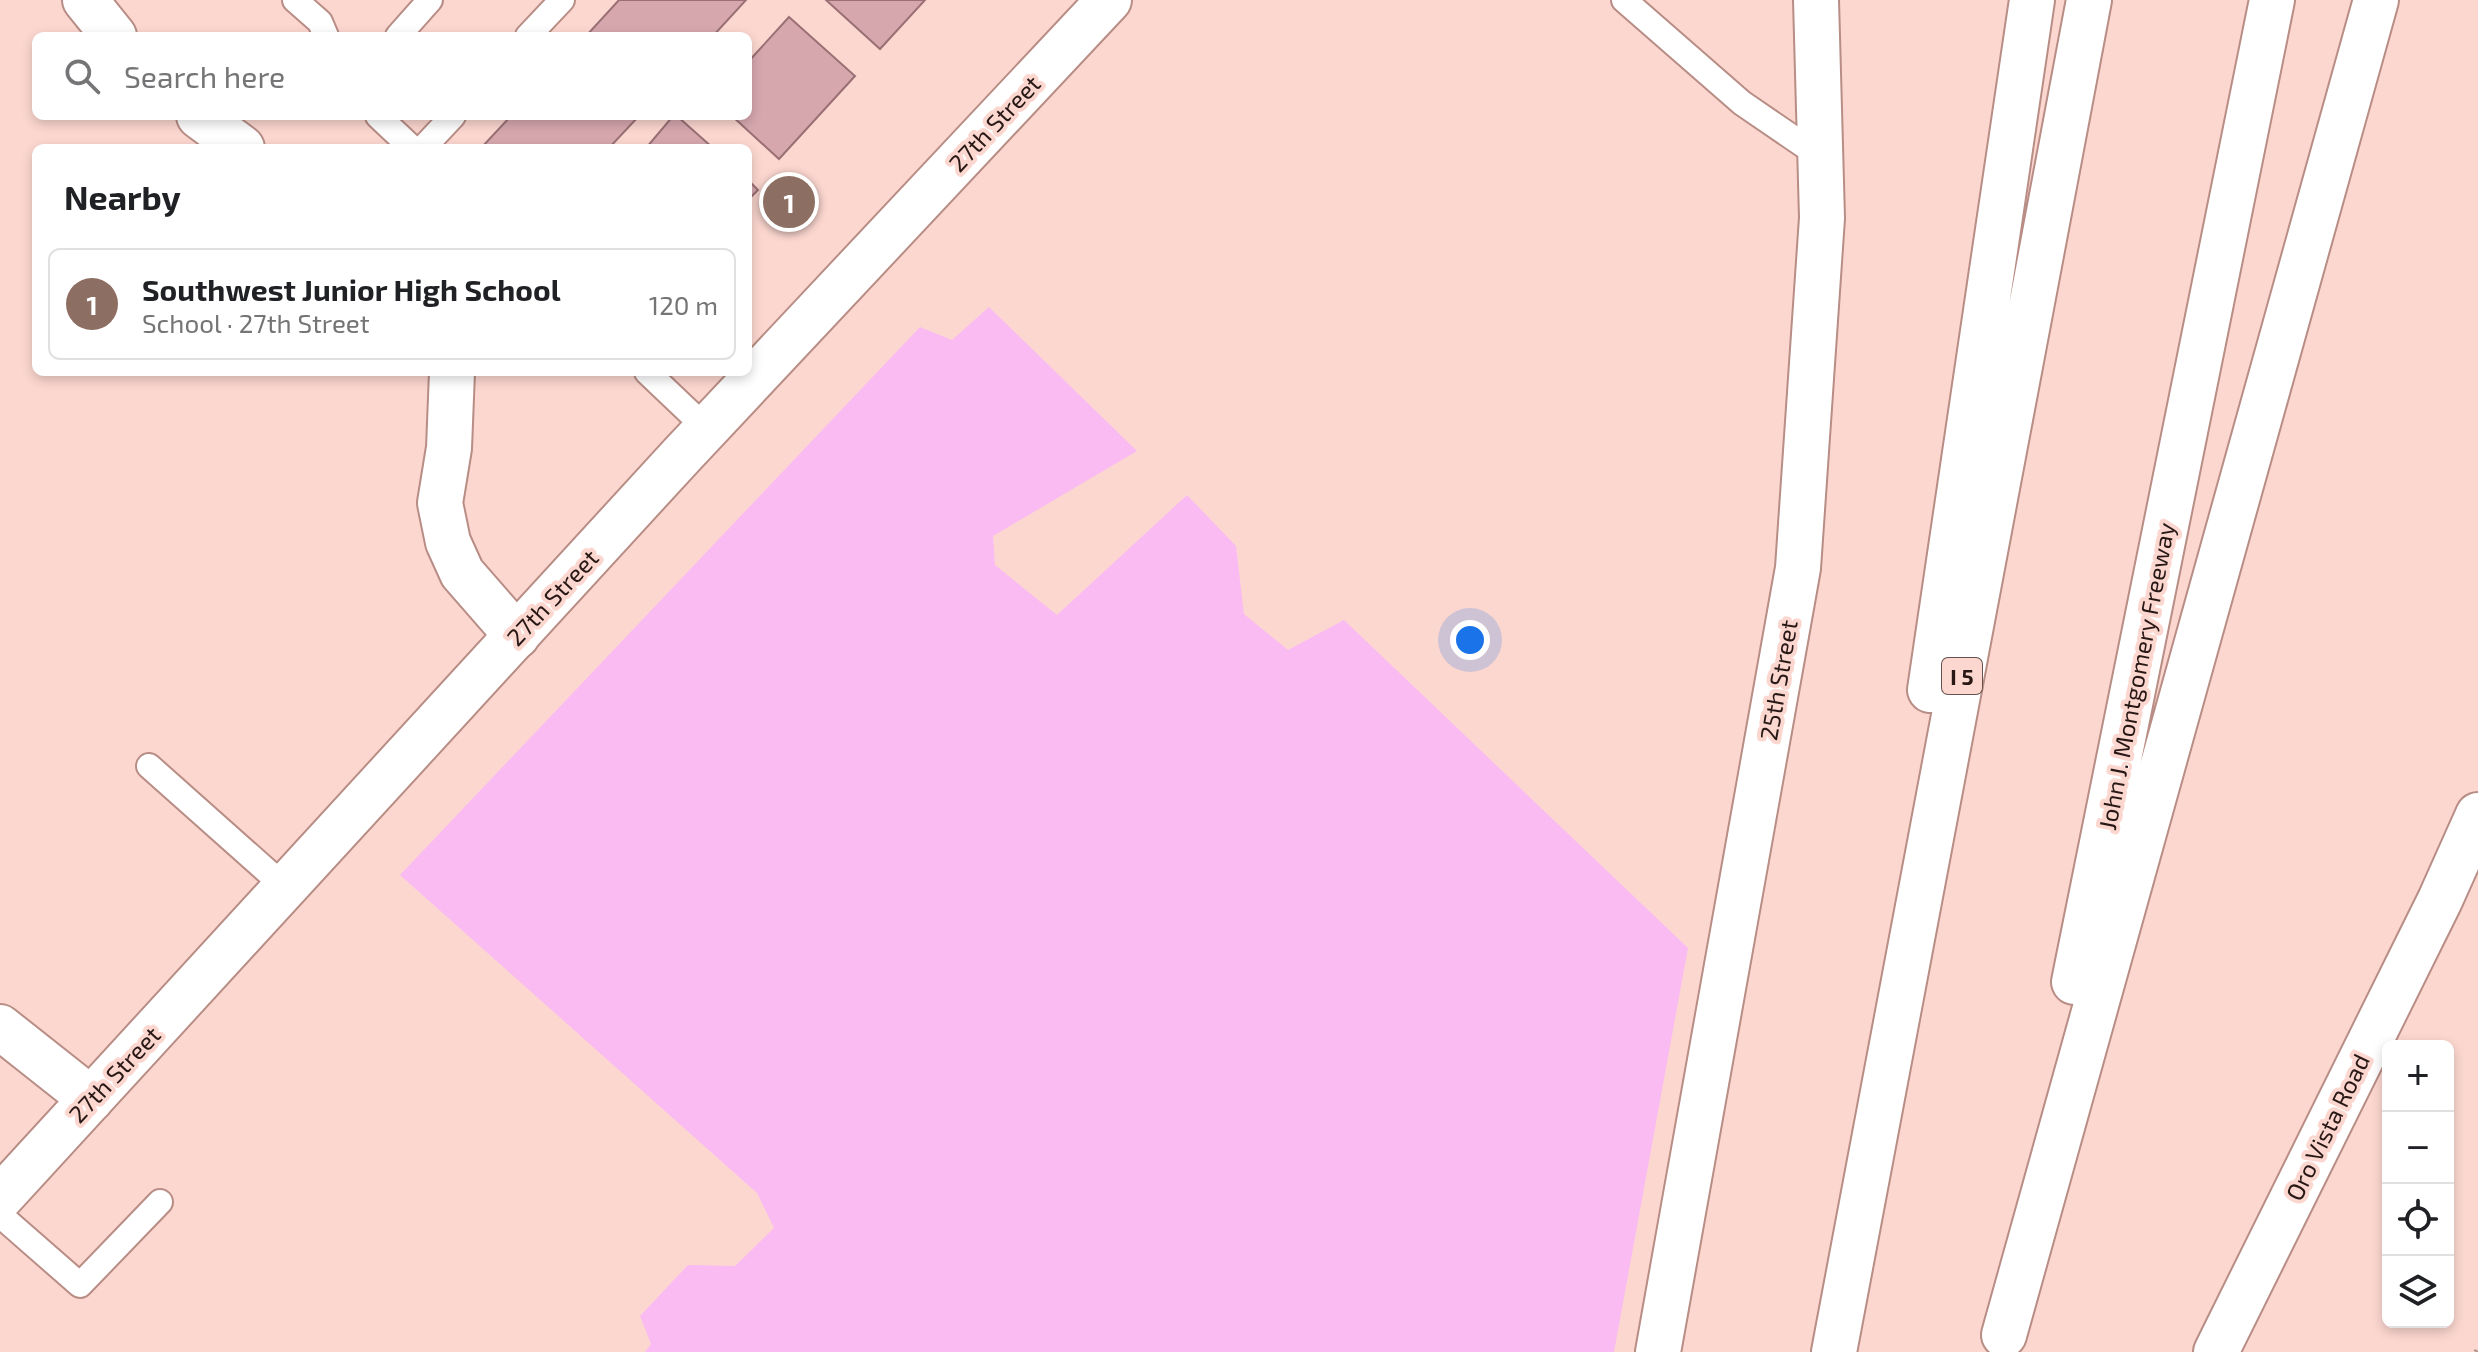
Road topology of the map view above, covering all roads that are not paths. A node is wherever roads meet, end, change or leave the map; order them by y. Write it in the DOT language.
graph roads {
  1 [pos="85,0"];
  2 [pos="295,0"];
  3 [pos="430,0"];
  4 [pos="562,0"];
  5 [pos="1109,0"];
  6 [pos="1624,0"];
  7 [pos="1816,0"];
  8 [pos="2032,0"];
  9 [pos="2089,0"];
  10 [pos="2272,0"];
  11 [pos="2376,0"];
  12 [pos="111,32"];
  13 [pos="324,32"];
  14 [pos="402,32"];
  15 [pos="532,32"];
  16 [pos="204,120"];
  17 [pos="382,120"];
  18 [pos="449,120"];
  19 [pos="237,144"];
  20 [pos="408,144"];
  21 [pos="427,144"];
  22 [pos="1821,157"];
  23 [pos="452,376"];
  24 [pos="651,376"];
  25 [pos="707,429"];
  26 [pos="517,636"];
  27 [pos="149,766"];
  28 [pos="2478,815"];
  29 [pos="285,887"];
  30 [pos="0,1027"];
  31 [pos="91,1099"];
  32 [pos="0,1198"];
  33 [pos="160,1202"];
  34 [pos="0,1215"];
  35 [pos="2002,1343"];
  36 [pos="1658,1352"];
  37 [pos="1833,1352"];
  38 [pos="2216,1352"];
  1 -- 12 [label="main road"];
  2 -- 13 [label="lane"];
  3 -- 14 [label="lane"];
  4 -- 15 [label="lane"];
  5 -- 25 [label="main road, 27th Street"];
  6 -- 22 [label="lane"];
  7 -- 22 [label="main road, 25th Street"];
  8 -- 37 [label="main road"];
  9 -- 37 [label="main road, I 5"];
  10 -- 35 [label="main road, John J. Montgomery Freeway"];
  11 -- 35 [label="main road"];
  16 -- 19 [label="main road"];
  17 -- 20 [label="lane"];
  18 -- 21 [label="lane"];
  22 -- 36 [label="main road, 25th Street"];
  23 -- 26 [label="main road"];
  24 -- 25 [label="lane"];
  25 -- 26 [label="main road, 27th Street"];
  26 -- 29 [label="main road, 27th Street"];
  27 -- 29 [label="lane"];
  28 -- 38 [label="main road, Oro Vista Road"];
  29 -- 31 [label="main road, 27th Street"];
  30 -- 31 [label="main road"];
  31 -- 32 [label="main road, 27th Street"];
  33 -- 34 [label="lane"];
}
